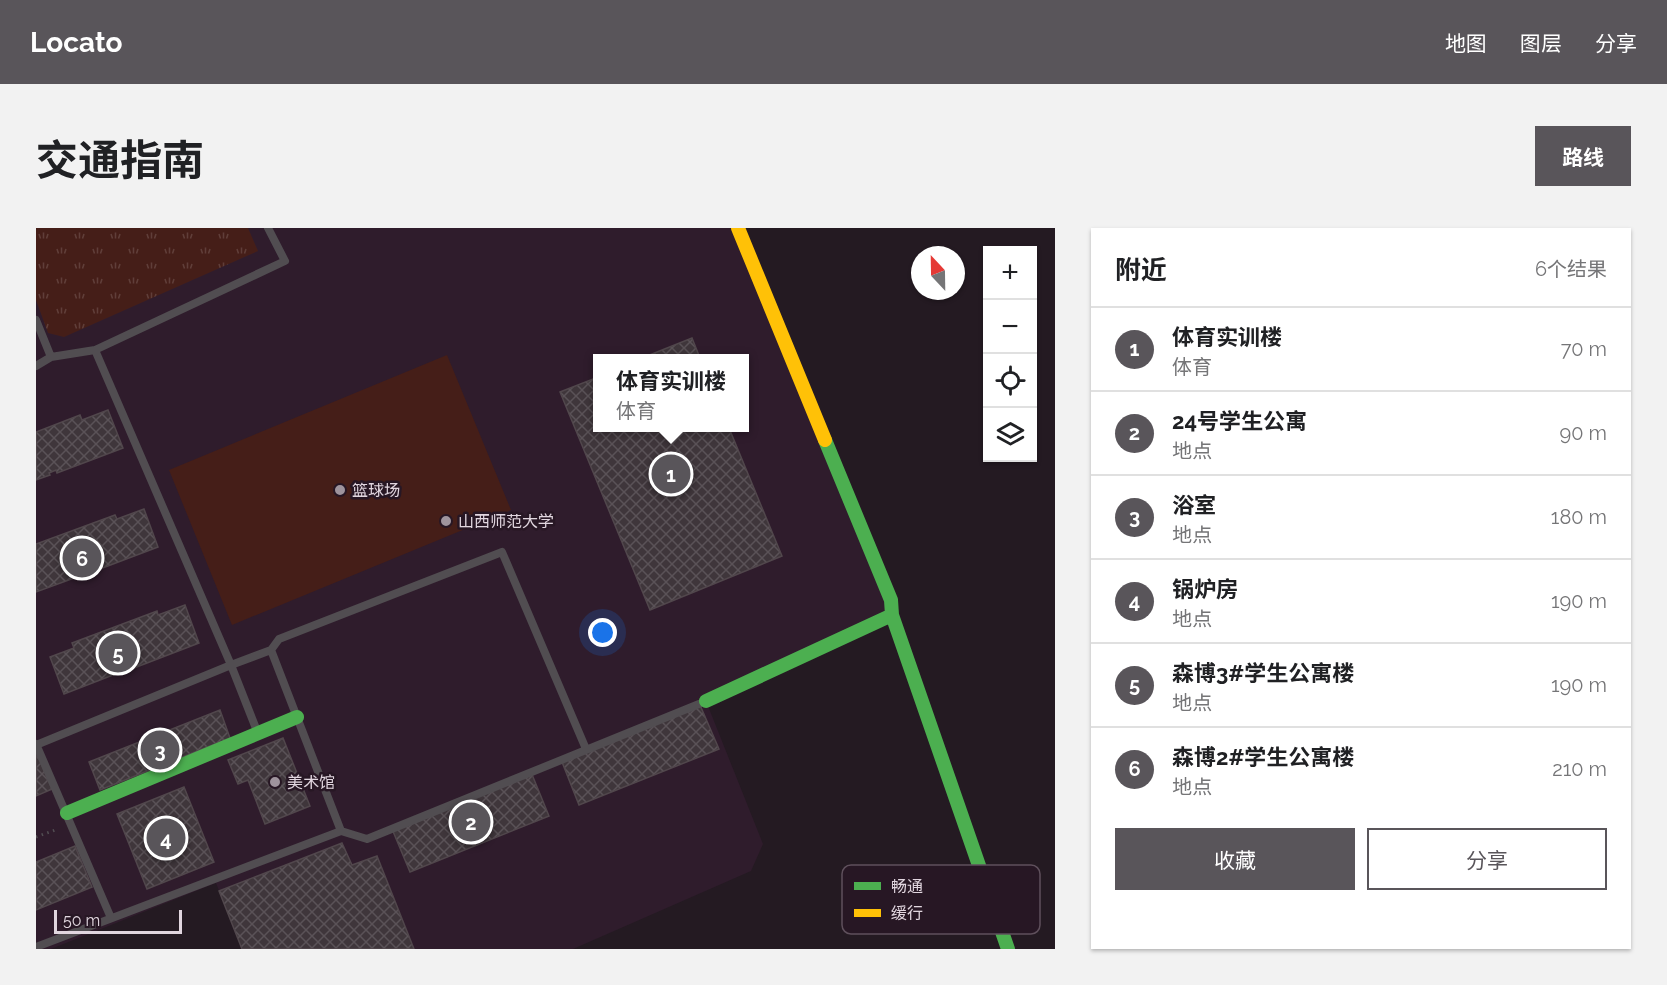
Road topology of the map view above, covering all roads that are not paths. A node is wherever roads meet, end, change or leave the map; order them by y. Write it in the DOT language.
graph roads {
  1 [pos="268,228"];
  2 [pos="738,228"];
  3 [pos="36,320"];
  4 [pos="95,350"];
  5 [pos="51,357"];
  6 [pos="36,366"];
  7 [pos="892,615"];
  8 [pos="271,650"];
  9 [pos="231,665"];
  10 [pos="702,703"];
  11 [pos="297,717"];
  12 [pos="258,733"];
  13 [pos="36,744"];
  14 [pos="586,749"];
  15 [pos="67,813"];
  16 [pos="341,831"];
  17 [pos="979,865"];
  18 [pos="111,918"];
  19 [pos="1003,934"];
  20 [pos="36,947"];
  21 [pos="1008,949"];
  1 -- 4 [label="lane"];
  2 -- 7 [label="street"];
  3 -- 5 [label="lane"];
  4 -- 5 [label="lane"];
  4 -- 9 [label="lane"];
  5 -- 6 [label="lane"];
  7 -- 10 [label="street"];
  7 -- 17 [label="street"];
  8 -- 9 [label="lane"];
  8 -- 11 [label="lane"];
  8 -- 14 [label="lane"];
  9 -- 12 [label="lane"];
  9 -- 13 [label="lane"];
  10 -- 14 [label="lane"];
  11 -- 12 [label="street"];
  11 -- 16 [label="lane"];
  12 -- 15 [label="street"];
  13 -- 15 [label="lane"];
  14 -- 16 [label="lane"];
  15 -- 18 [label="lane"];
  16 -- 18 [label="lane"];
  18 -- 20 [label="lane"];
  19 -- 21 [label="street"];
}
